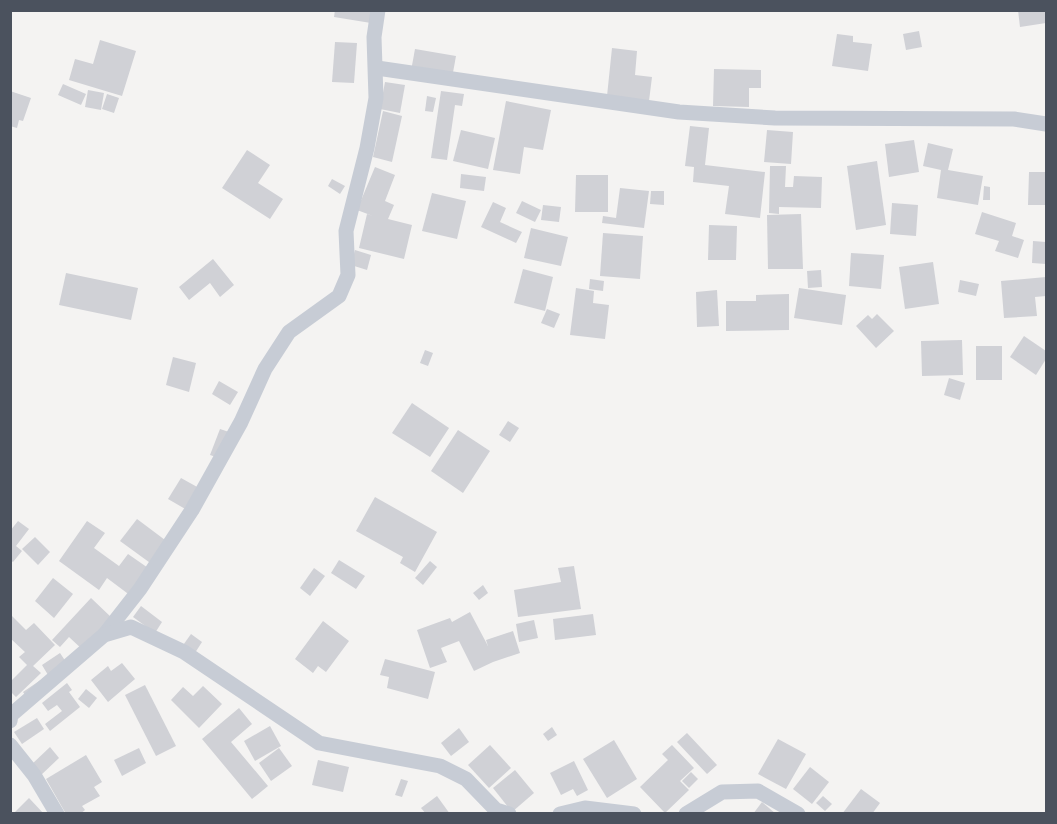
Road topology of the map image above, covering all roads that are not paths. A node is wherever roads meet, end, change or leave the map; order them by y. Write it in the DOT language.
graph roads {
  1 [pos="378,10"];
  2 [pos="376,68"];
  3 [pos="1047,124"];
  4 [pos="104,635"];
  5 [pos="10,721"];
  6 [pos="10,745"];
  7 [pos="57,813"];
  8 [pos="509,813"];
  9 [pos="561,813"];
  10 [pos="634,813"];
  11 [pos="686,813"];
  12 [pos="798,813"];
  1 -- 2 [label="street"];
  2 -- 3 [label="street"];
  2 -- 4 [label="street"];
  4 -- 5 [label="street"];
  4 -- 8 [label="street"];
  6 -- 7 [label="street"];
  9 -- 10 [label="street"];
  11 -- 12 [label="street"];
}
